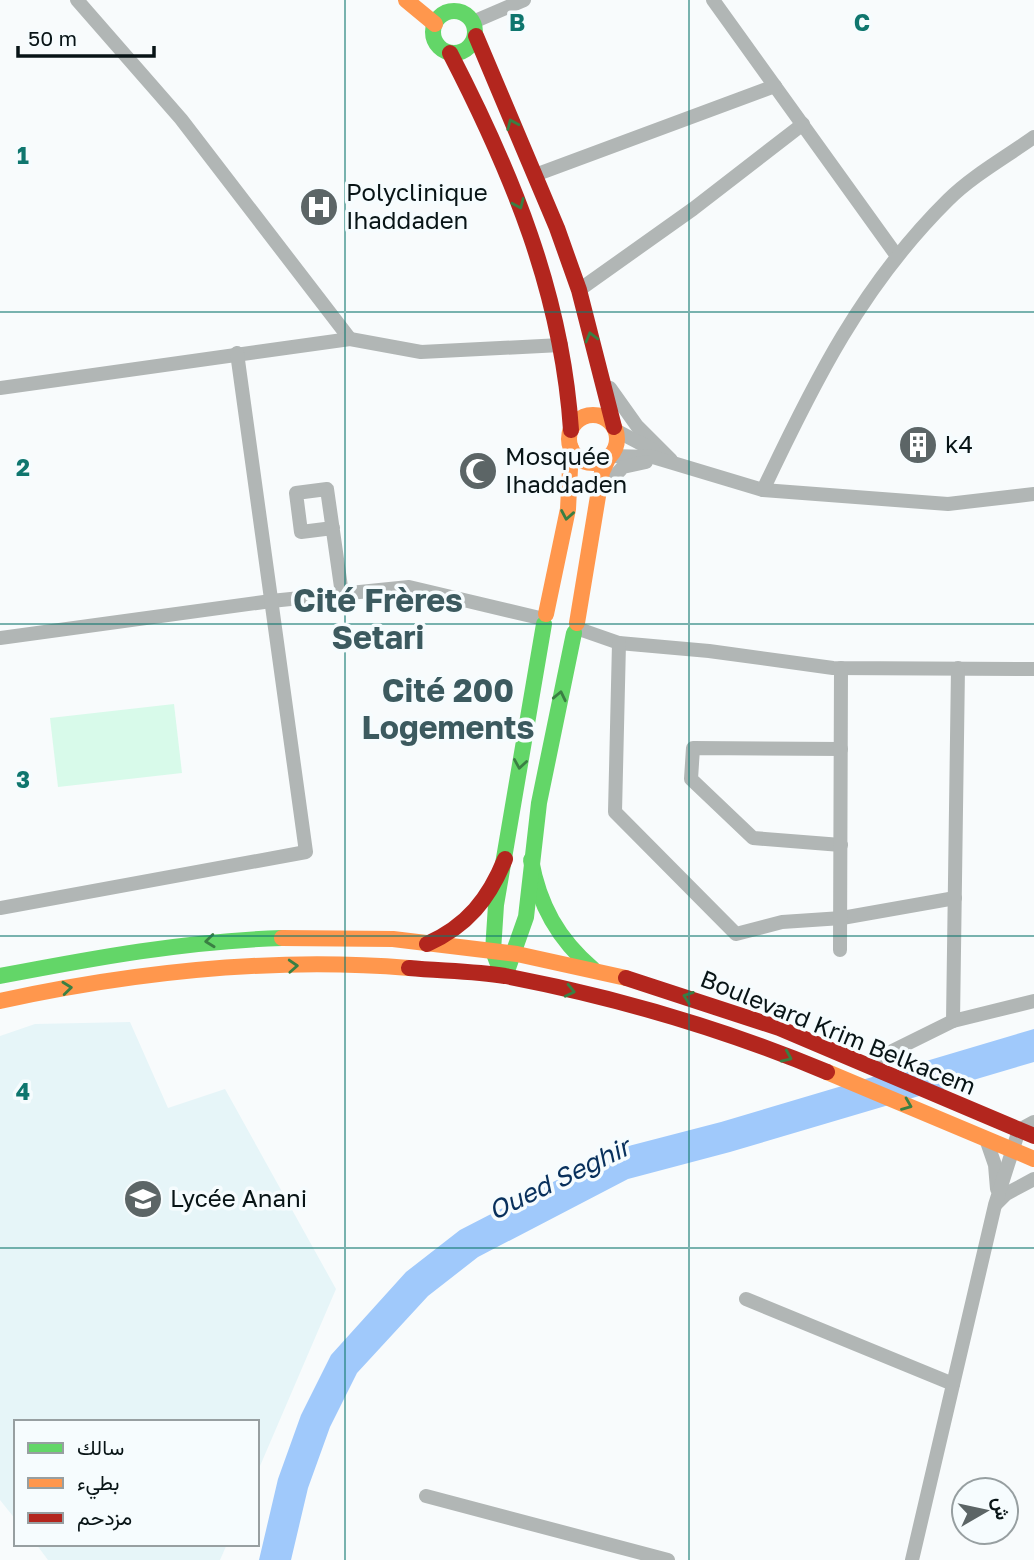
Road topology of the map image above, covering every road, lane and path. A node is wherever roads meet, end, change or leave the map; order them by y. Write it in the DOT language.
graph roads {
  1 [pos="76,0"];
  2 [pos="406,0"];
  3 [pos="524,0"];
  4 [pos="713,0"];
  5 [pos="468,18"];
  6 [pos="435,24"];
  7 [pos="450,53"];
  8 [pos="775,86"];
  9 [pos="803,124"];
  10 [pos="1034,137"];
  11 [pos="535,175"];
  12 [pos="897,256"];
  13 [pos="579,290"];
  14 [pos="350,339"];
  15 [pos="561,345"];
  16 [pos="237,353"];
  17 [pos="600,370"];
  18 [pos="0,388"];
  19 [pos="615,428"];
  20 [pos="571,430"];
  21 [pos="571,447"];
  22 [pos="609,457"];
  23 [pos="675,463"];
  24 [pos="764,490"];
  25 [pos="599,493"];
  26 [pos="1034,494"];
  27 [pos="333,528"];
  28 [pos="342,594"];
  29 [pos="271,601"];
  30 [pos="545,619"];
  31 [pos="576,628"];
  32 [pos="0,638"];
  33 [pos="619,643"];
  34 [pos="841,668"];
  35 [pos="958,668"];
  36 [pos="1034,669"];
  37 [pos="841,749"];
  38 [pos="841,845"];
  39 [pos="505,859"];
  40 [pos="531,860"];
  41 [pos="955,898"];
  42 [pos="0,908"];
  43 [pos="842,918"];
  44 [pos="425,944"];
  45 [pos="840,950"];
  46 [pos="493,951"];
  47 [pos="517,954"];
  48 [pos="595,971"];
  49 [pos="0,976"];
  50 [pos="503,976"];
  51 [pos="0,1001"];
  52 [pos="1034,1001"];
  53 [pos="953,1021"];
  54 [pos="866,1064"];
  55 [pos="1029,1129"];
  56 [pos="984,1138"];
  57 [pos="1013,1150"];
  58 [pos="1034,1159"];
  59 [pos="1034,1179"];
  60 [pos="995,1205"];
  61 [pos="746,1299"];
  62 [pos="953,1384"];
  63 [pos="426,1496"];
  64 [pos="668,1560"];
  65 [pos="912,1560"];
  1 -- 14 [label="street"];
  2 -- 6 [label="main road"];
  3 -- 5 [label="street"];
  4 -- 8 [label="street"];
  5 -- 6 [label="main road"];
  5 -- 7 [label="main road"];
  11 -- 5 [label="main road, one-way"];
  6 -- 7 [label="main road"];
  7 -- 15 [label="main road, one-way"];
  8 -- 9 [label="street"];
  8 -- 11 [label="street"];
  9 -- 12 [label="street"];
  9 -- 13 [label="street"];
  10 -- 12 [label="street"];
  11 -- 13 [label="main road"];
  12 -- 24 [label="street"];
  17 -- 13 [label="main road, one-way"];
  14 -- 15 [label="street"];
  14 -- 16 [label="street"];
  15 -- 20 [label="main road"];
  16 -- 18 [label="street"];
  16 -- 29 [label="street"];
  17 -- 19 [label="main road"];
  17 -- 23 [label="street"];
  19 -- 20 [label="main road"];
  19 -- 22 [label="main road"];
  19 -- 23 [label="street"];
  20 -- 21 [label="main road"];
  21 -- 22 [label="main road"];
  21 -- 30 [label="main road, one-way"];
  22 -- 23 [label="street"];
  22 -- 25 [label="main road"];
  23 -- 24 [label="street"];
  23 -- 25 [label="street"];
  24 -- 26 [label="street"];
  25 -- 31 [label="main road"];
  27 -- 28 [label="street"];
  28 -- 29 [label="street"];
  28 -- 30 [label="street"];
  29 -- 32 [label="street"];
  29 -- 42 [label="street"];
  30 -- 31 [label="main road"];
  30 -- 31 [label="main road"];
  30 -- 39 [label="main road, one-way"];
  31 -- 33 [label="street"];
  40 -- 31 [label="main road, one-way"];
  33 -- 34 [label="street"];
  33 -- 43 [label="street"];
  34 -- 35 [label="street"];
  34 -- 37 [label="street"];
  35 -- 36 [label="street"];
  35 -- 41 [label="street"];
  37 -- 38 [label="street"];
  37 -- 38 [label="street"];
  38 -- 43 [label="street"];
  39 -- 44 [label="main road"];
  39 -- 46 [label="main road"];
  40 -- 47 [label="main road"];
  40 -- 48 [label="main road"];
  41 -- 43 [label="street"];
  41 -- 53 [label="street"];
  43 -- 45 [label="street"];
  44 -- 46 [label="main road, Boulevard Krim Belkacem"];
  44 -- 49 [label="main road, Boulevard Krim Belkacem, one-way"];
  46 -- 47 [label="main road, Boulevard Krim Belkacem"];
  46 -- 50 [label="main road"];
  47 -- 48 [label="main road, Boulevard Krim Belkacem"];
  47 -- 50 [label="main road"];
  54 -- 48 [label="main road, Boulevard Krim Belkacem, one-way"];
  51 -- 50 [label="main road, Boulevard Krim Belkacem, one-way"];
  50 -- 56 [label="main road, Boulevard Krim Belkacem, one-way"];
  52 -- 53 [label="street"];
  53 -- 54 [label="street"];
  54 -- 55 [label="main road, Boulevard Krim Belkacem"];
  55 -- 57 [label="street"];
  56 -- 57 [label="main road, Boulevard Krim Belkacem"];
  56 -- 60 [label="street"];
  57 -- 58 [label="main road, Boulevard Krim Belkacem"];
  57 -- 60 [label="street"];
  59 -- 60 [label="street"];
  60 -- 62 [label="street"];
  61 -- 62 [label="street"];
  62 -- 65 [label="street"];
  63 -- 64 [label="street"];
}
